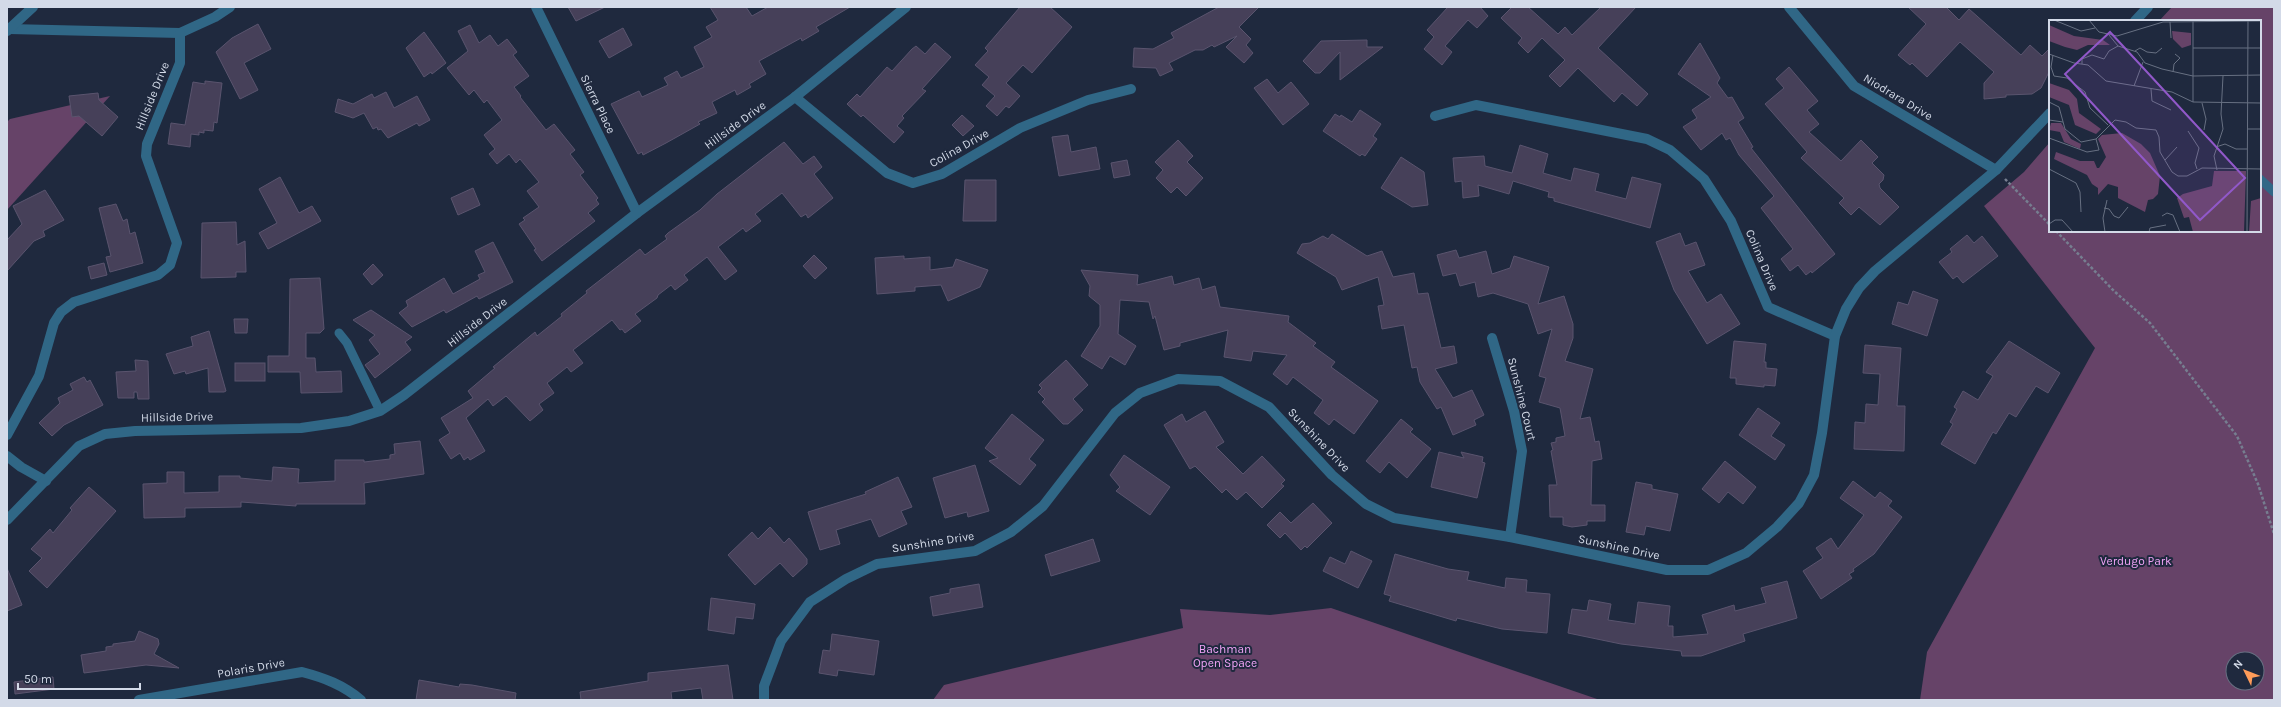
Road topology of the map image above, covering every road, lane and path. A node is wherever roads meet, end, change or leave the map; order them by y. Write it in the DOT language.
graph roads {
  1 [pos="33,7"];
  2 [pos="230,7"];
  3 [pos="536,7"];
  4 [pos="906,7"];
  5 [pos="2148,7"];
  6 [pos="1790,8"];
  7 [pos="2136,20"];
  8 [pos="8,30"];
  9 [pos="180,33"];
  10 [pos="1131,89"];
  11 [pos="795,96"];
  12 [pos="2049,114"];
  13 [pos="1435,116"];
  14 [pos="1996,170"];
  15 [pos="2261,180"];
  16 [pos="2274,192"];
  17 [pos="637,213"];
  18 [pos="2049,224"];
  19 [pos="2057,232"];
  20 [pos="339,334"];
  21 [pos="1835,336"];
  22 [pos="1492,338"];
  23 [pos="380,411"];
  24 [pos="7,435"];
  25 [pos="7,456"];
  26 [pos="46,481"];
  27 [pos="7,520"];
  28 [pos="2274,534"];
  29 [pos="1510,537"];
  30 [pos="139,700"];
  31 [pos="361,700"];
  32 [pos="764,700"];
  1 -- 8 [label="street"];
  2 -- 9 [label="street"];
  3 -- 17 [label="street, Sierra Place"];
  4 -- 11 [label="street, Hillside Drive"];
  5 -- 7 [label="street"];
  6 -- 14 [label="street, Niodrara Drive"];
  8 -- 9 [label="street"];
  9 -- 24 [label="street, Hillside Drive"];
  10 -- 11 [label="street, Colina Drive"];
  11 -- 17 [label="street, Hillside Drive"];
  12 -- 14 [label="street"];
  13 -- 21 [label="street, Colina Drive"];
  14 -- 18 [label="path"];
  14 -- 21 [label="street"];
  15 -- 16 [label="lane"];
  17 -- 23 [label="street, Hillside Drive"];
  19 -- 28 [label="path"];
  20 -- 23 [label="lane"];
  21 -- 29 [label="street, Sunshine Drive"];
  22 -- 29 [label="street, Sunshine Court"];
  23 -- 26 [label="street, Hillside Drive"];
  25 -- 26 [label="street"];
  26 -- 27 [label="street, Hillside Drive"];
  29 -- 32 [label="street, Sunshine Drive"];
  30 -- 31 [label="street, Polaris Drive"];
}
